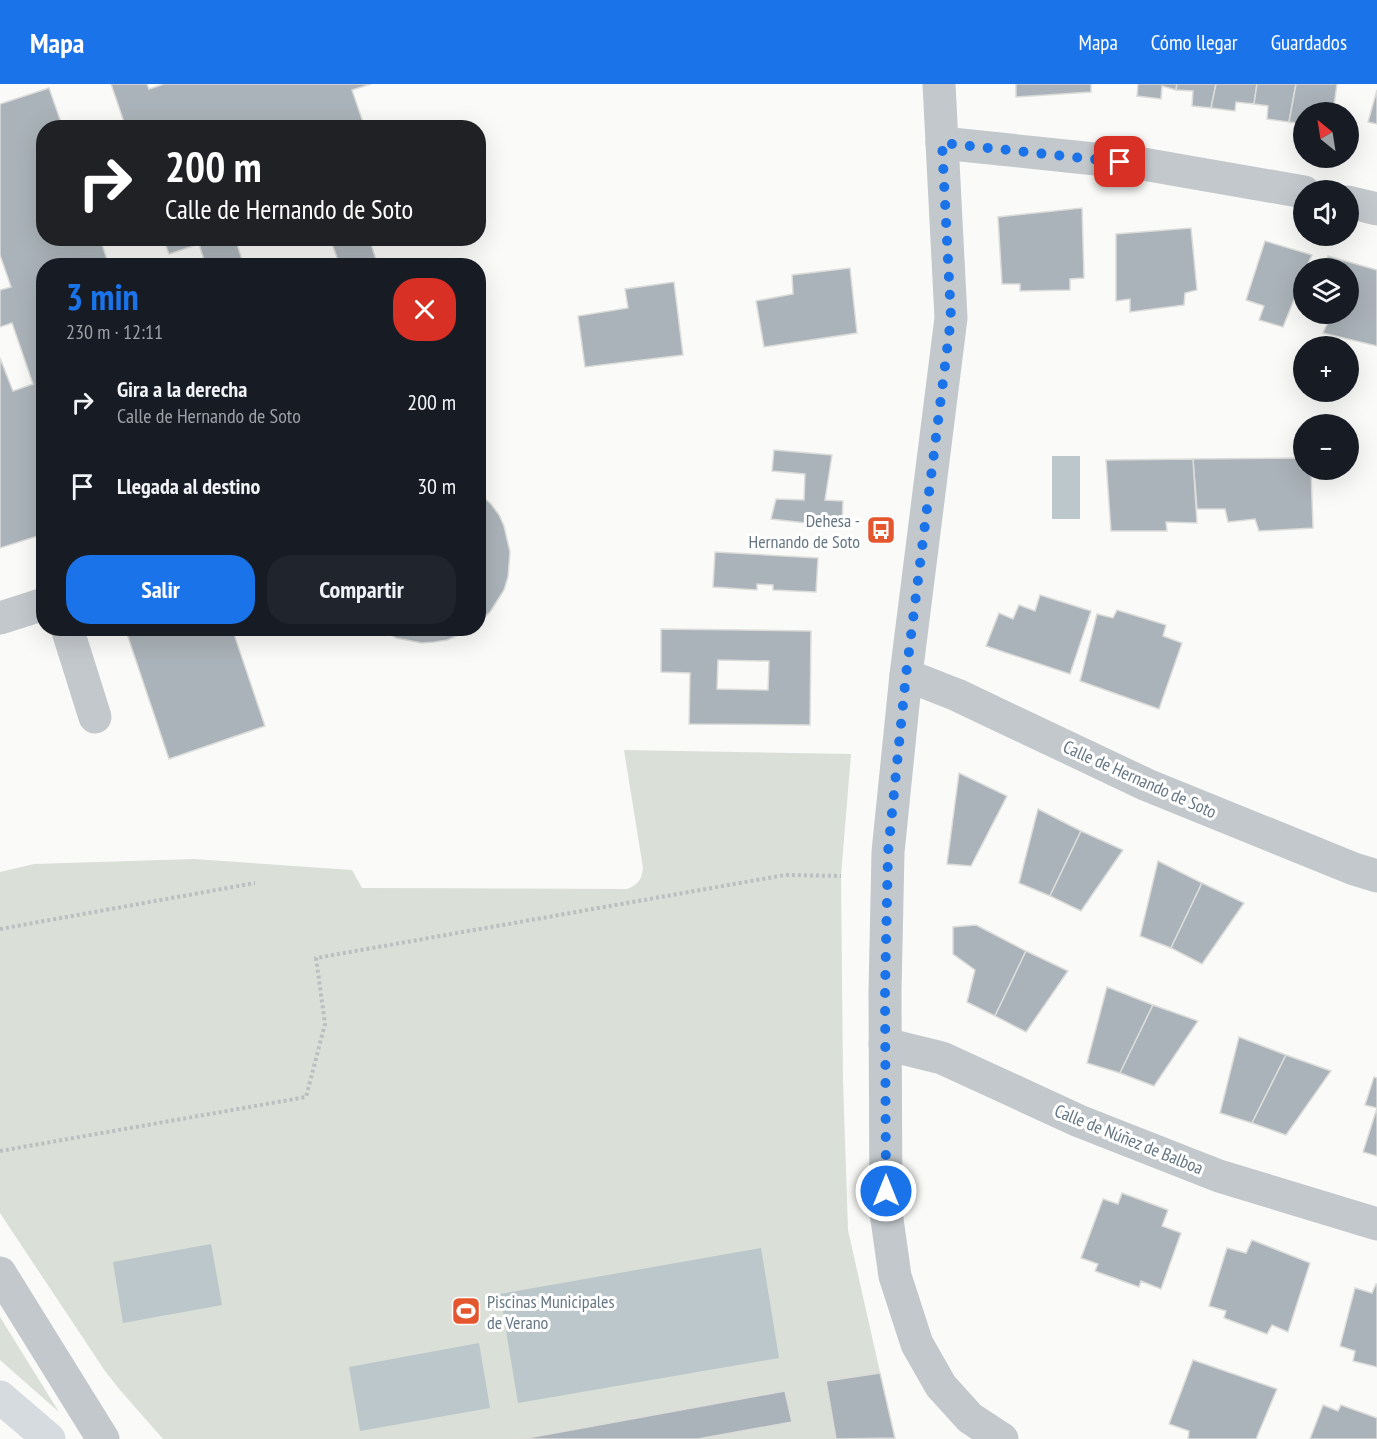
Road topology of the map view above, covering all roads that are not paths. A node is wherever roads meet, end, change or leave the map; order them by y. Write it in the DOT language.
graph roads {
  1 [pos="939,84"];
  2 [pos="942,143"];
  3 [pos="1293,190"];
  4 [pos="1359,205"];
  5 [pos="1377,209"];
  6 [pos="36,607"];
  7 [pos="0,618"];
  8 [pos="70,636"];
  9 [pos="906,675"];
  10 [pos="95,717"];
  11 [pos="1377,876"];
  12 [pos="885,1044"];
  13 [pos="1377,1224"];
  14 [pos="0,1273"];
  15 [pos="0,1397"];
  16 [pos="963,1428"];
  17 [pos="49,1439"];
  18 [pos="103,1439"];
  19 [pos="1002,1439"];
  1 -- 2 [label="street"];
  2 -- 3 [label="street"];
  2 -- 9 [label="street"];
  4 -- 5 [label="street"];
  6 -- 7 [label="street"];
  8 -- 10 [label="street"];
  9 -- 11 [label="street, Calle de Hernando de Soto"];
  9 -- 12 [label="street"];
  12 -- 13 [label="street, Calle de Núñez de Balboa"];
  12 -- 16 [label="street"];
  14 -- 18 [label="street"];
  15 -- 17 [label="main road"];
  16 -- 19 [label="street"];
}
